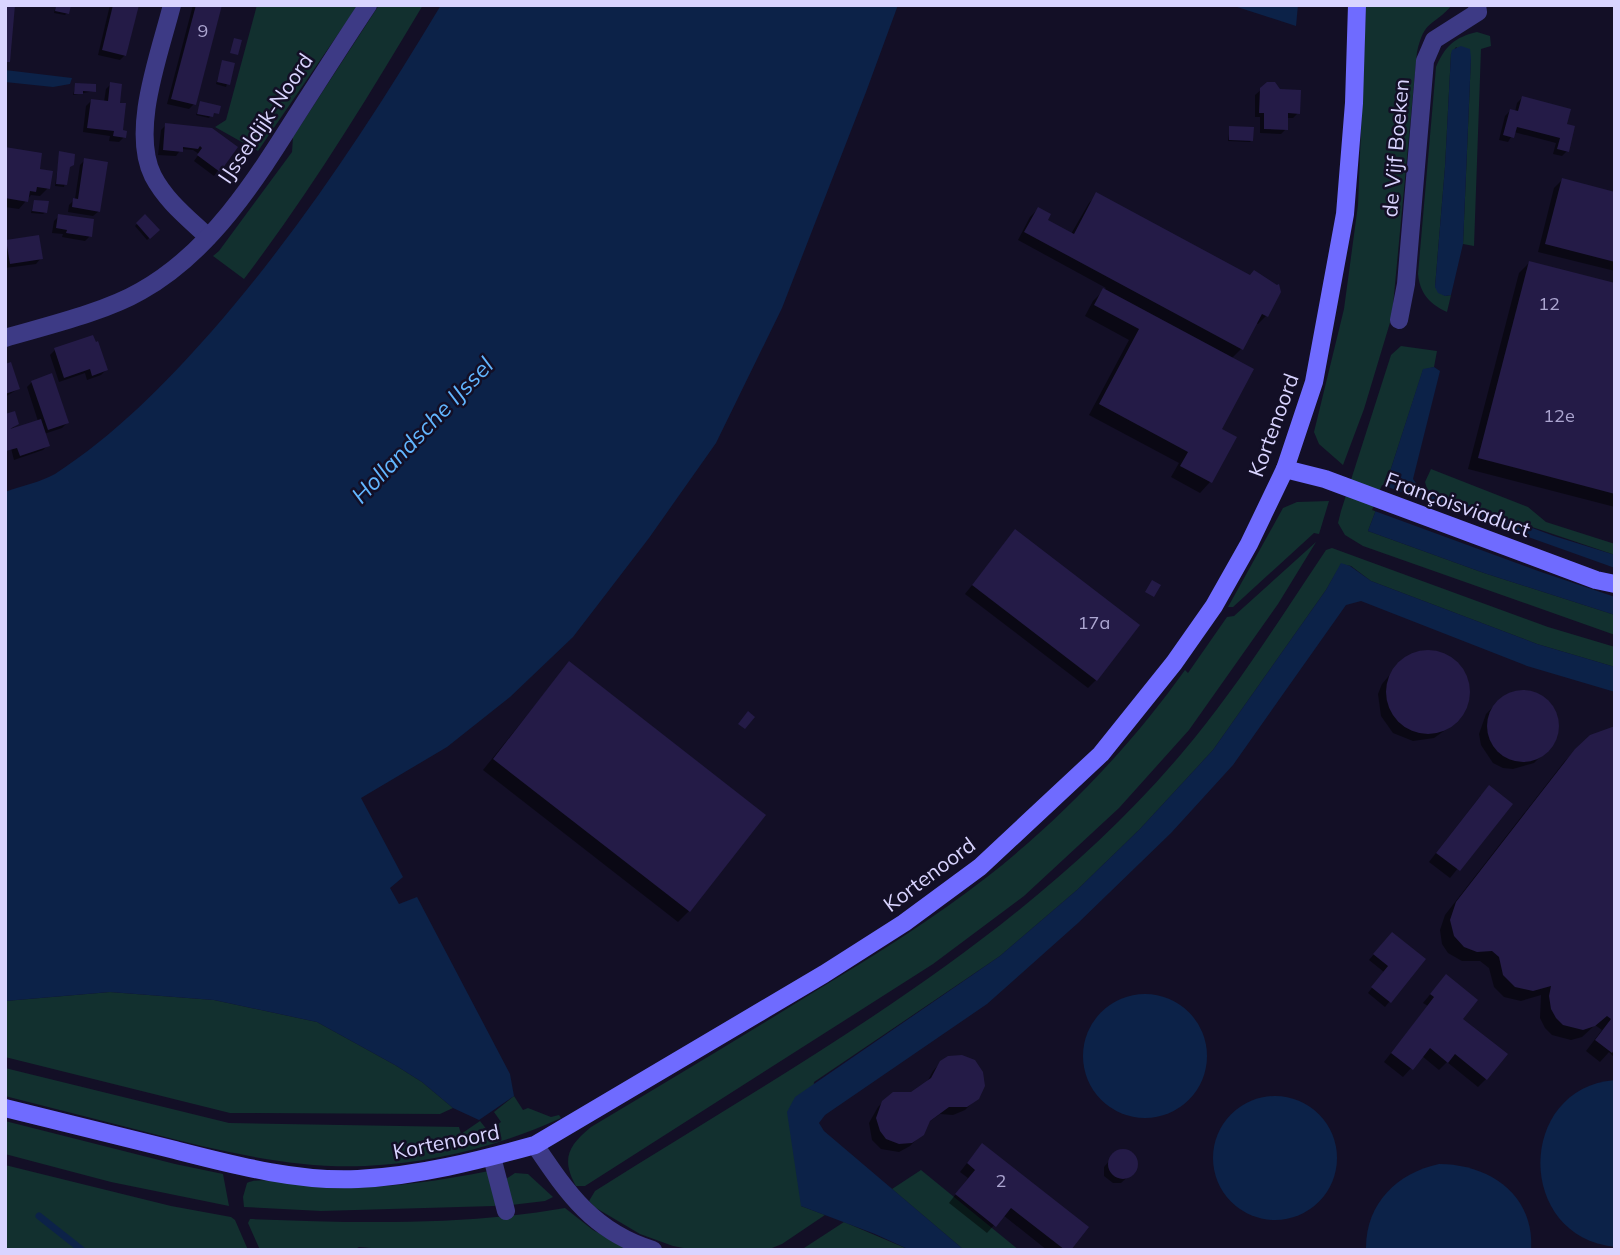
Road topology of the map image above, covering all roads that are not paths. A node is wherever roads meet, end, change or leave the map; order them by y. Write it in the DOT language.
graph roads {
  1 [pos="172,5"];
  2 [pos="368,5"];
  3 [pos="1357,5"];
  4 [pos="1477,5"];
  5 [pos="208,236"];
  6 [pos="1399,320"];
  7 [pos="5,338"];
  8 [pos="1285,469"];
  9 [pos="1615,584"];
  10 [pos="5,1108"];
  11 [pos="535,1145"];
  12 [pos="492,1157"];
  13 [pos="506,1211"];
  14 [pos="653,1250"];
  1 -- 5 [label="street"];
  2 -- 5 [label="street, IJsseldijk-Noord"];
  3 -- 8 [label="street, Kortenoord"];
  4 -- 6 [label="street, de Vijf Boeken"];
  5 -- 7 [label="street, IJsseldijk-Noord"];
  8 -- 9 [label="street, Françoisviaduct"];
  8 -- 11 [label="street, Kortenoord"];
  10 -- 12 [label="street, Kortenoord"];
  11 -- 12 [label="street, Kortenoord"];
  11 -- 14 [label="street"];
  12 -- 13 [label="street"];
}
